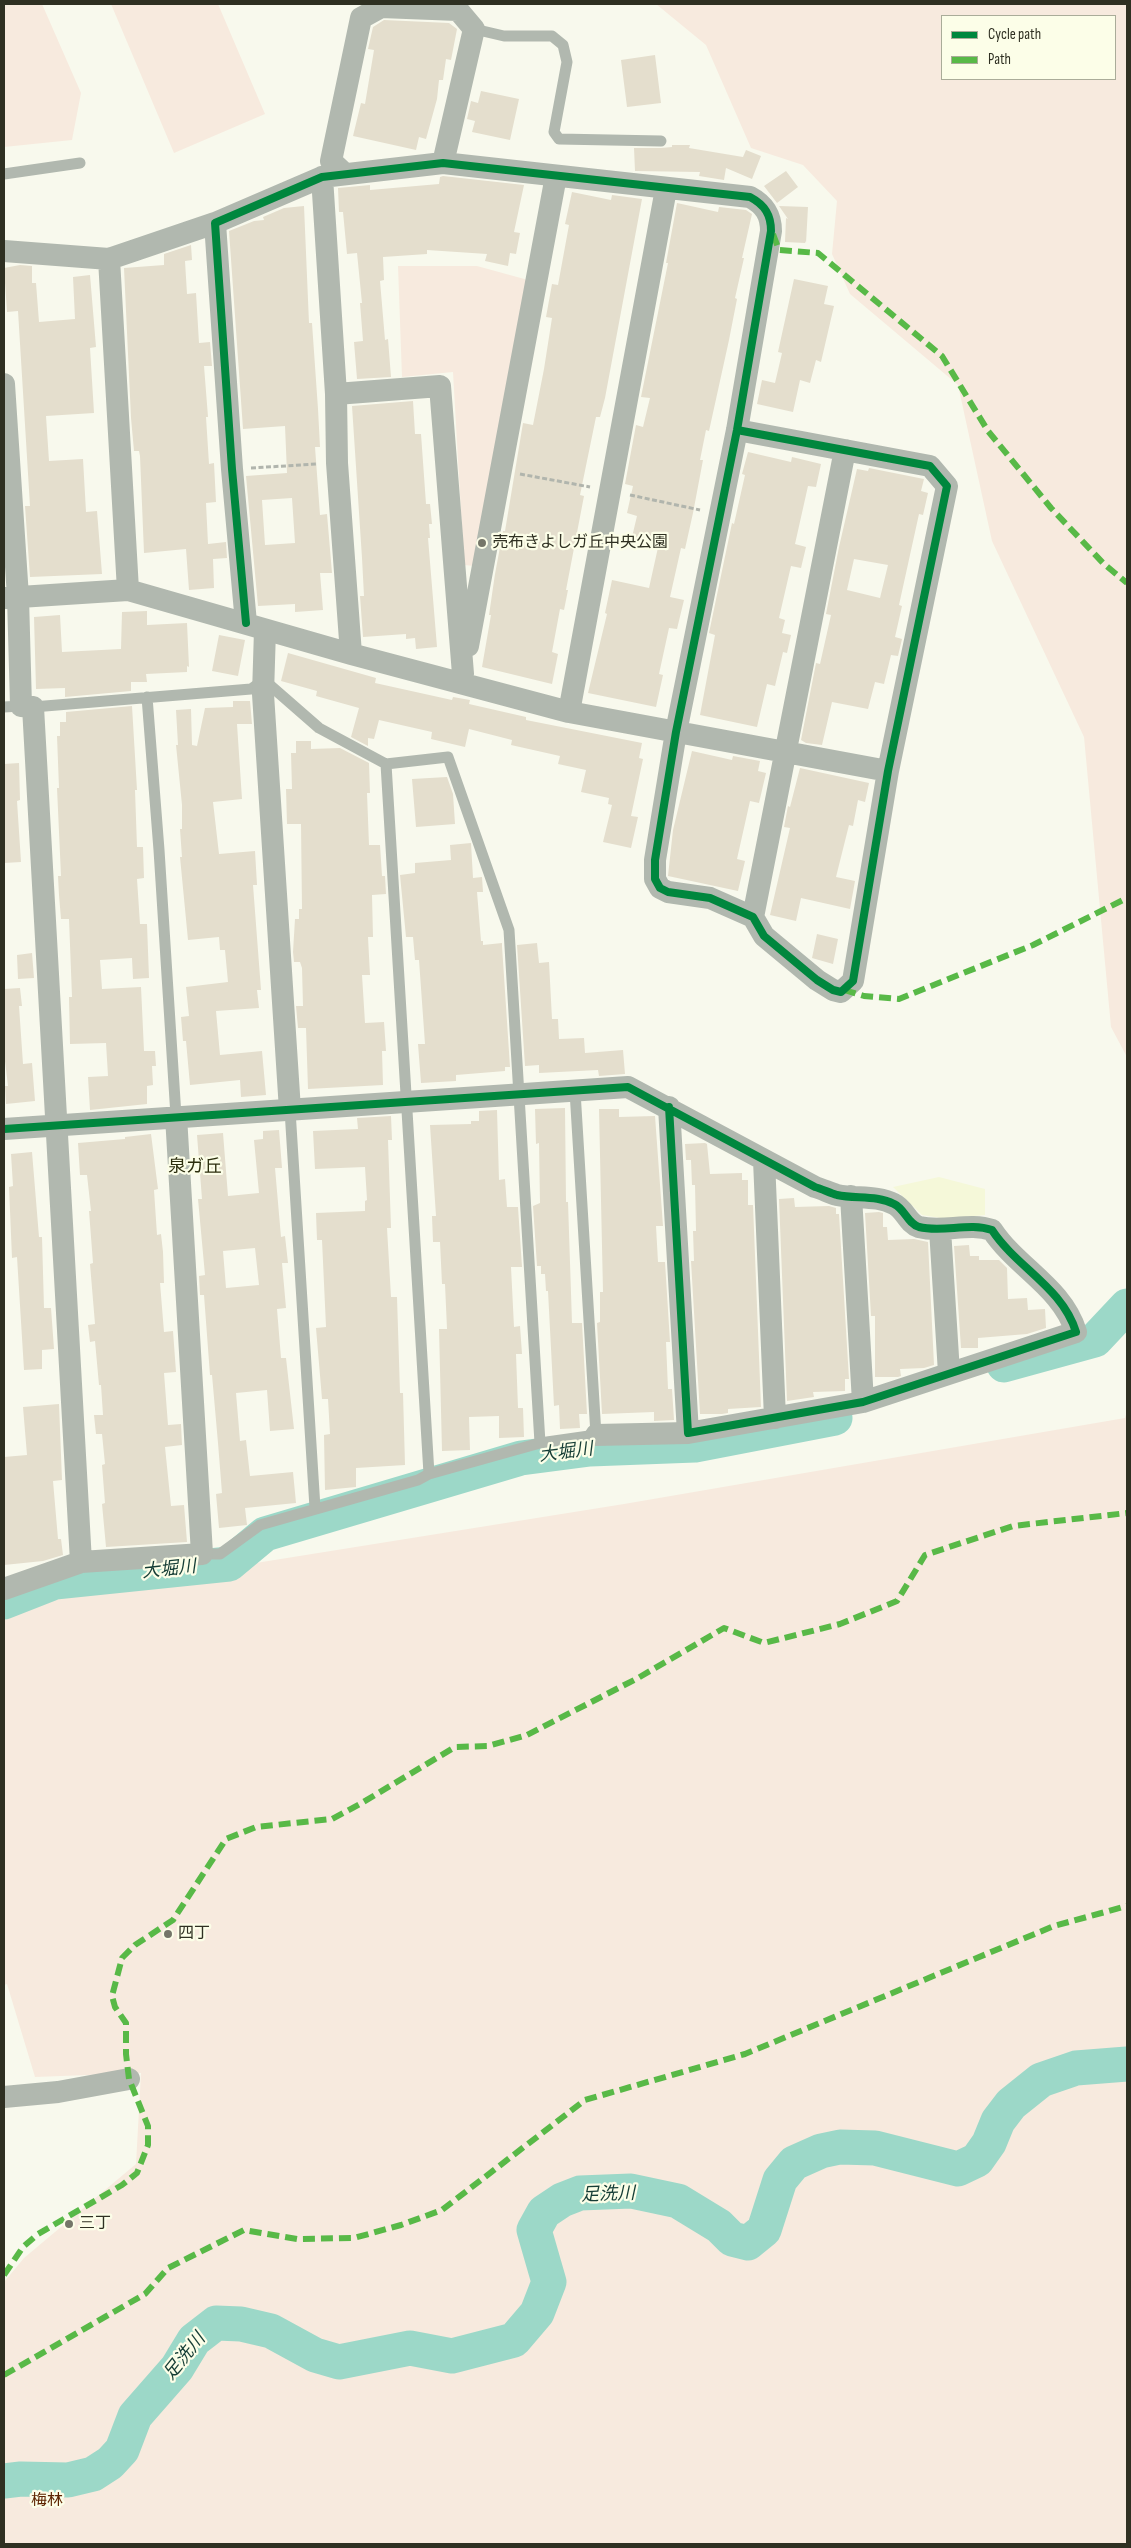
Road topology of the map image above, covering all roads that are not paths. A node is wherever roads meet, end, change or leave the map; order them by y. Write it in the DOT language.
graph roads {
  1 [pos="474,29"];
  2 [pos="661,141"];
  3 [pos="80,163"];
  4 [pos="443,163"];
  5 [pos="344,173"];
  6 [pos="4,174"];
  7 [pos="556,176"];
  8 [pos="322,177"];
  9 [pos="666,189"];
  10 [pos="215,223"];
  11 [pos="4,251"];
  12 [pos="110,258"];
  13 [pos="4,384"];
  14 [pos="336,394"];
  15 [pos="737,430"];
  16 [pos="845,450"];
  17 [pos="128,590"];
  18 [pos="11,598"];
  19 [pos="256,626"];
  20 [pos="351,654"];
  21 [pos="462,679"];
  22 [pos="264,680"];
  23 [pos="146,697"];
  24 [pos="19,707"];
  25 [pos="569,712"];
  26 [pos="676,732"];
  27 [pos="785,752"];
  28 [pos="386,764"];
  29 [pos="888,771"];
  30 [pos="753,917"];
  31 [pos="575,1091"];
  32 [pos="518,1096"];
  33 [pos="405,1102"];
  34 [pos="669,1107"];
  35 [pos="290,1110"];
  36 [pos="176,1116"];
  37 [pos="58,1125"];
  38 [pos="4,1129"];
  39 [pos="764,1160"];
  40 [pos="851,1196"];
  41 [pos="940,1228"];
  42 [pos="949,1373"];
  43 [pos="863,1402"];
  44 [pos="775,1418"];
  45 [pos="688,1434"];
  46 [pos="596,1435"];
  47 [pos="540,1443"];
  48 [pos="428,1474"];
  49 [pos="315,1508"];
  50 [pos="202,1554"];
  51 [pos="81,1562"];
  52 [pos="4,1589"];
  53 [pos="129,2079"];
  54 [pos="4,2097"];
  1 -- 2 [label="lane"];
  1 -- 4 [label="street"];
  1 -- 5 [label="street"];
  3 -- 6 [label="lane"];
  4 -- 5 [label="street"];
  4 -- 7 [label="street"];
  5 -- 8 [label="street"];
  7 -- 9 [label="street"];
  7 -- 21 [label="street"];
  8 -- 10 [label="street"];
  8 -- 14 [label="street"];
  9 -- 15 [label="street"];
  9 -- 25 [label="street"];
  10 -- 12 [label="street"];
  10 -- 19 [label="street"];
  11 -- 12 [label="street"];
  12 -- 17 [label="street"];
  13 -- 18 [label="street"];
  14 -- 20 [label="street"];
  14 -- 21 [label="street"];
  15 -- 16 [label="street"];
  15 -- 26 [label="street"];
  16 -- 27 [label="street"];
  16 -- 29 [label="street"];
  17 -- 18 [label="street"];
  17 -- 19 [label="street"];
  18 -- 24 [label="street"];
  19 -- 20 [label="street"];
  19 -- 22 [label="street"];
  20 -- 21 [label="street"];
  21 -- 25 [label="street"];
  22 -- 23 [label="lane"];
  22 -- 28 [label="lane"];
  22 -- 35 [label="street"];
  23 -- 24 [label="lane"];
  23 -- 36 [label="lane"];
  24 -- 37 [label="street"];
  25 -- 26 [label="street"];
  26 -- 27 [label="street"];
  26 -- 30 [label="street"];
  27 -- 29 [label="street"];
  27 -- 30 [label="street"];
  28 -- 32 [label="lane"];
  28 -- 33 [label="lane"];
  29 -- 30 [label="street"];
  31 -- 32 [label="street"];
  31 -- 34 [label="street"];
  31 -- 46 [label="lane"];
  32 -- 33 [label="street"];
  32 -- 47 [label="lane"];
  33 -- 35 [label="street"];
  33 -- 48 [label="lane"];
  34 -- 39 [label="street"];
  34 -- 45 [label="street"];
  35 -- 36 [label="street"];
  35 -- 49 [label="lane"];
  36 -- 37 [label="street"];
  36 -- 50 [label="street"];
  37 -- 38 [label="street"];
  37 -- 51 [label="street"];
  39 -- 40 [label="street"];
  39 -- 44 [label="street"];
  40 -- 41 [label="street"];
  40 -- 43 [label="street"];
  41 -- 42 [label="street"];
  41 -- 42 [label="street"];
  42 -- 43 [label="street"];
  43 -- 44 [label="street"];
  44 -- 45 [label="street"];
  45 -- 46 [label="street"];
  46 -- 47 [label="lane"];
  47 -- 48 [label="lane"];
  48 -- 49 [label="lane"];
  49 -- 50 [label="lane"];
  50 -- 51 [label="street"];
  51 -- 52 [label="street"];
  53 -- 54 [label="street"];
}
